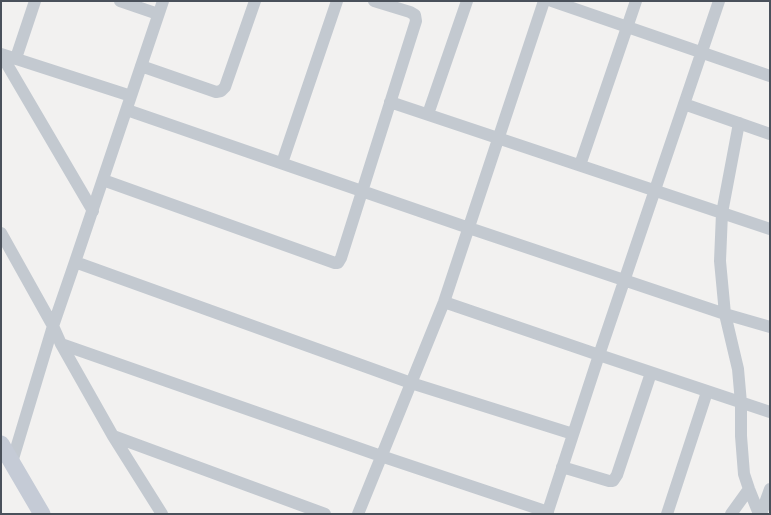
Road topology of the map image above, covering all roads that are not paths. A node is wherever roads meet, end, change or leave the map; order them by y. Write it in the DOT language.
graph roads {
  1 [pos="35,1"];
  2 [pos="120,1"];
  3 [pos="163,1"];
  4 [pos="255,1"];
  5 [pos="338,1"];
  6 [pos="467,1"];
  7 [pos="544,1"];
  8 [pos="552,1"];
  9 [pos="636,1"];
  10 [pos="719,1"];
  11 [pos="381,2"];
  12 [pos="158,14"];
  13 [pos="627,26"];
  14 [pos="702,52"];
  15 [pos="1,54"];
  16 [pos="16,58"];
  17 [pos="141,66"];
  18 [pos="770,76"];
  19 [pos="131,96"];
  20 [pos="390,102"];
  21 [pos="684,104"];
  22 [pos="126,110"];
  23 [pos="428,114"];
  24 [pos="739,123"];
  25 [pos="770,134"];
  26 [pos="499,138"];
  27 [pos="282,163"];
  28 [pos="580,165"];
  29 [pos="103,180"];
  30 [pos="655,190"];
  31 [pos="362,191"];
  32 [pos="93,211"];
  33 [pos="722,213"];
  34 [pos="469,228"];
  35 [pos="770,229"];
  36 [pos="1,233"];
  37 [pos="75,262"];
  38 [pos="625,280"];
  39 [pos="444,302"];
  40 [pos="725,314"];
  41 [pos="53,326"];
  42 [pos="770,327"];
  43 [pos="61,344"];
  44 [pos="599,356"];
  45 [pos="651,373"];
  46 [pos="411,383"];
  47 [pos="707,392"];
  48 [pos="740,403"];
  49 [pos="770,412"];
  50 [pos="573,434"];
  51 [pos="113,436"];
  52 [pos="5,455"];
  53 [pos="381,456"];
  54 [pos="562,467"];
  55 [pos="749,489"];
  56 [pos="769,497"];
  57 [pos="548,513"];
  58 [pos="42,514"];
  59 [pos="162,514"];
  60 [pos="326,514"];
  61 [pos="358,514"];
  62 [pos="667,514"];
  63 [pos="731,514"];
  64 [pos="760,514"];
  1 -- 16 [label="street"];
  2 -- 12 [label="street"];
  3 -- 12 [label="street"];
  4 -- 17 [label="street"];
  5 -- 27 [label="street"];
  6 -- 23 [label="street"];
  7 -- 26 [label="street"];
  8 -- 13 [label="street"];
  9 -- 13 [label="street"];
  10 -- 14 [label="street"];
  11 -- 20 [label="street"];
  12 -- 17 [label="street"];
  13 -- 14 [label="street"];
  13 -- 28 [label="street"];
  14 -- 18 [label="street"];
  14 -- 21 [label="street"];
  15 -- 16 [label="street"];
  15 -- 32 [label="street"];
  16 -- 19 [label="street"];
  17 -- 19 [label="street"];
  19 -- 22 [label="street"];
  20 -- 23 [label="street"];
  20 -- 31 [label="street"];
  21 -- 24 [label="street"];
  21 -- 30 [label="street"];
  22 -- 27 [label="street"];
  22 -- 29 [label="street"];
  23 -- 26 [label="street"];
  24 -- 25 [label="street"];
  24 -- 33 [label="street"];
  26 -- 28 [label="street"];
  26 -- 34 [label="street"];
  27 -- 31 [label="street"];
  28 -- 30 [label="street"];
  29 -- 31 [label="street"];
  29 -- 32 [label="street"];
  30 -- 33 [label="street"];
  30 -- 38 [label="street"];
  31 -- 34 [label="street"];
  32 -- 37 [label="street"];
  33 -- 35 [label="street"];
  33 -- 40 [label="street"];
  34 -- 38 [label="street"];
  34 -- 39 [label="street"];
  36 -- 41 [label="street"];
  37 -- 41 [label="street"];
  37 -- 46 [label="street"];
  38 -- 40 [label="street"];
  38 -- 44 [label="street"];
  39 -- 44 [label="street"];
  39 -- 46 [label="street"];
  40 -- 42 [label="street"];
  40 -- 48 [label="street"];
  41 -- 43 [label="street"];
  41 -- 52 [label="street"];
  43 -- 51 [label="street"];
  43 -- 53 [label="street"];
  44 -- 45 [label="street"];
  44 -- 50 [label="street"];
  45 -- 47 [label="street"];
  45 -- 54 [label="street"];
  46 -- 50 [label="street"];
  46 -- 53 [label="street"];
  47 -- 48 [label="street"];
  47 -- 62 [label="street"];
  48 -- 49 [label="street"];
  48 -- 55 [label="street"];
  50 -- 54 [label="street"];
  51 -- 59 [label="street"];
  51 -- 60 [label="street"];
  52 -- 58 [label="street"];
  53 -- 57 [label="street"];
  53 -- 61 [label="street"];
  54 -- 57 [label="street"];
  55 -- 63 [label="street"];
  55 -- 64 [label="street"];
  56 -- 64 [label="street"];
}
